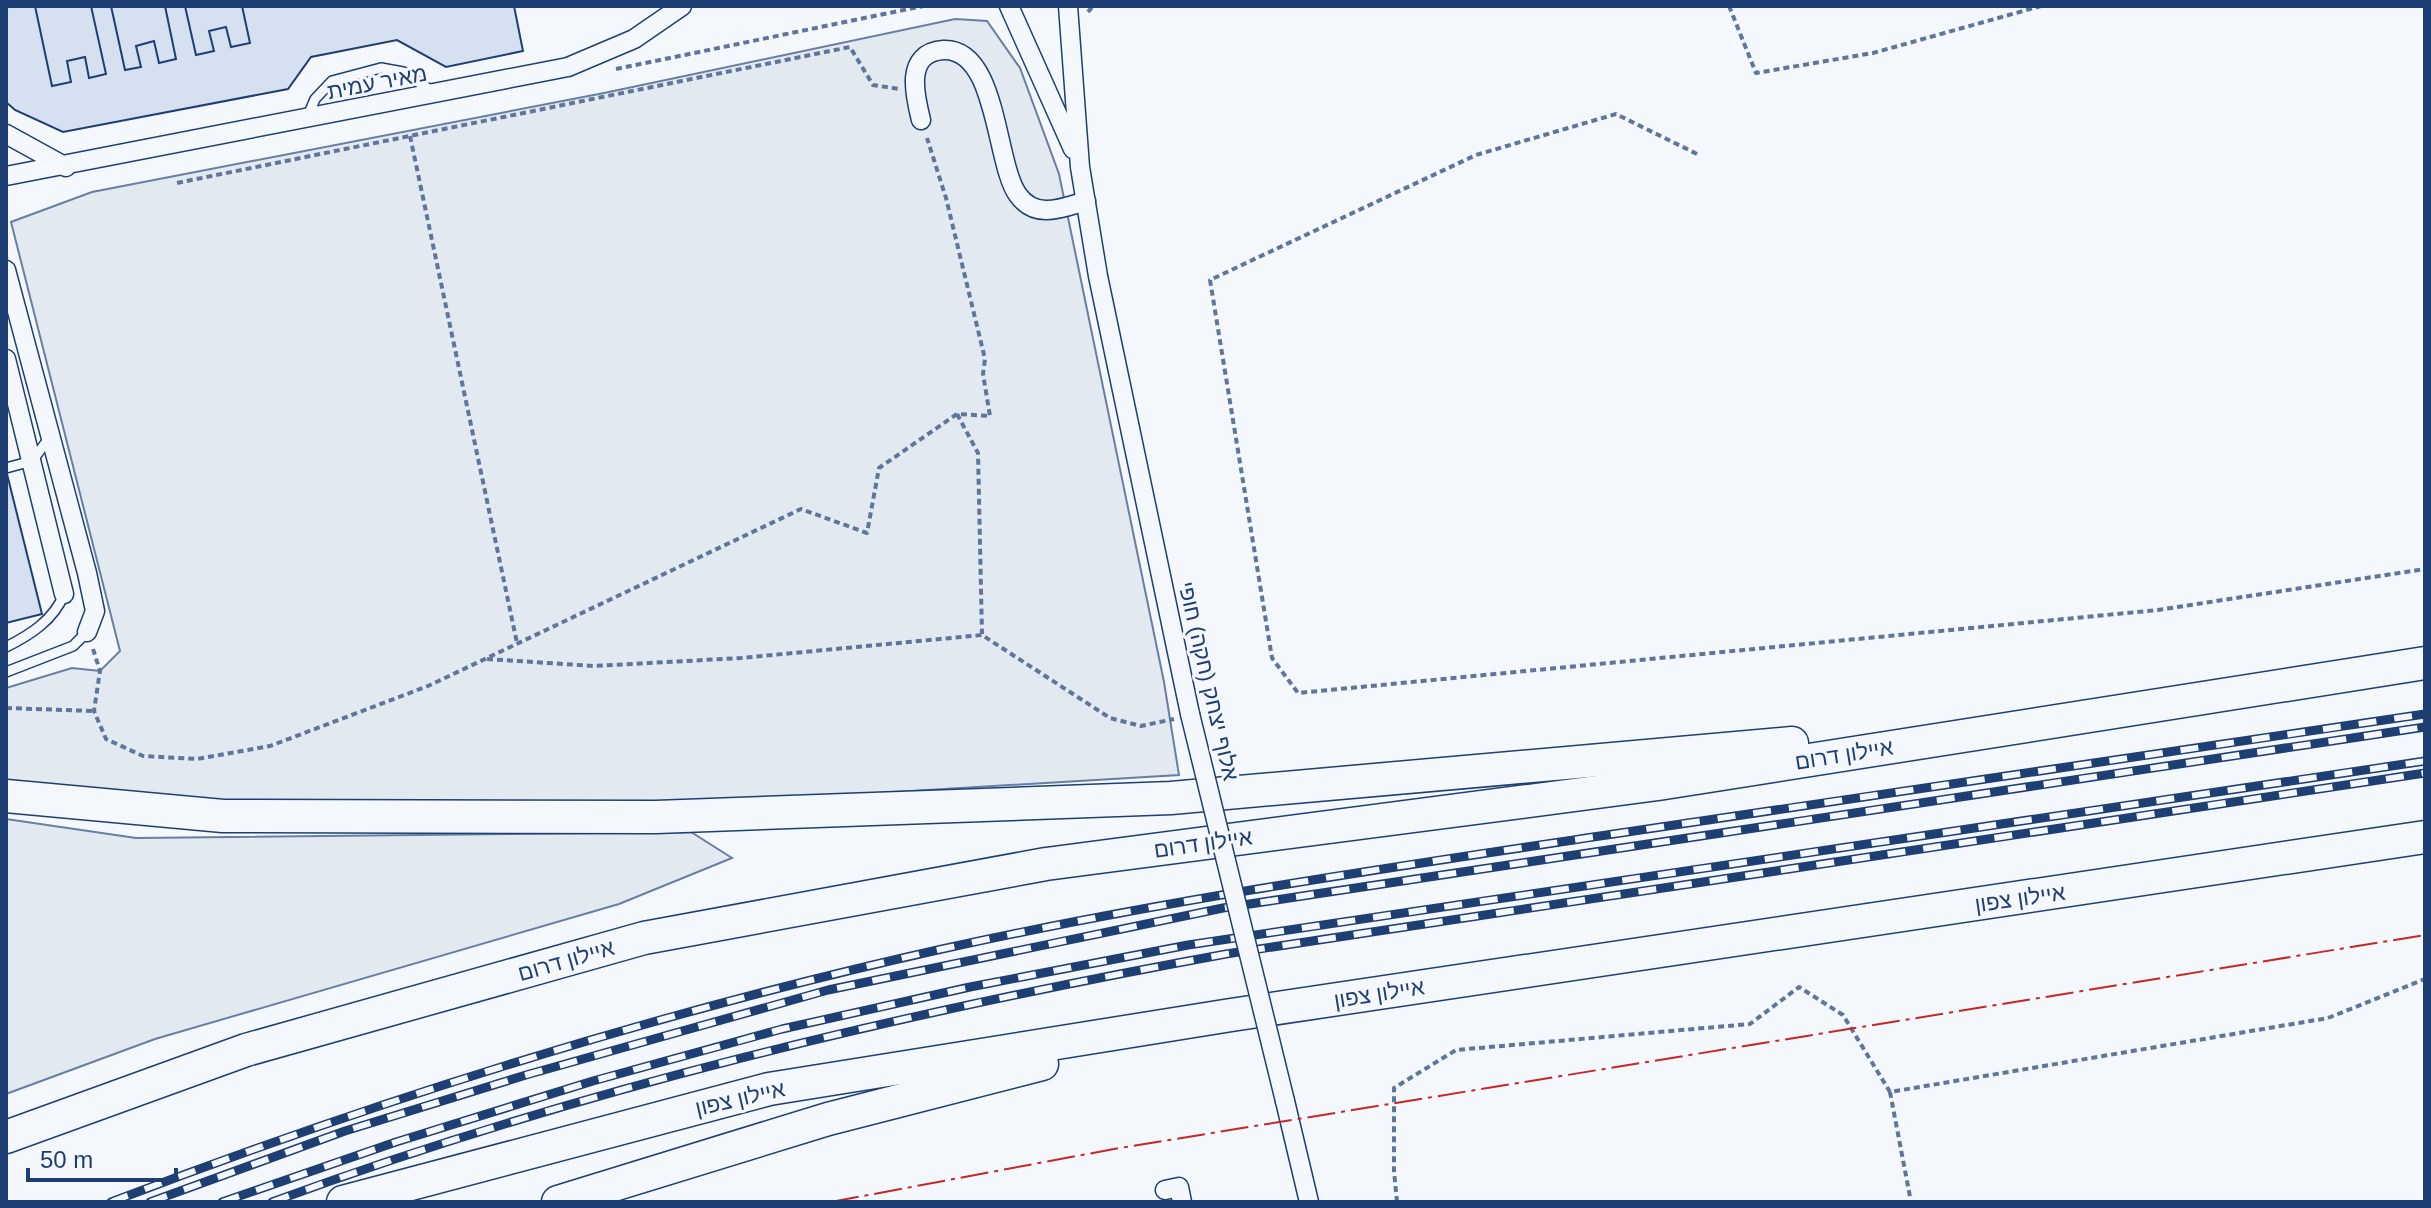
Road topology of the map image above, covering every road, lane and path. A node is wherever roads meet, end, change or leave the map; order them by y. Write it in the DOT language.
graph roads {
  1 [pos="682,6"];
  2 [pos="1009,6"];
  3 [pos="1068,6"];
  4 [pos="1093,6"];
  5 [pos="1729,6"];
  6 [pos="2041,6"];
  7 [pos="1088,12"];
  8 [pos="913,89"];
  9 [pos="438,94"];
  10 [pos="306,120"];
  11 [pos="921,120"];
  12 [pos="6,134"];
  13 [pos="410,136"];
  14 [pos="1697,154"];
  15 [pos="66,167"];
  16 [pos="1080,167"];
  17 [pos="6,176"];
  18 [pos="177,183"];
  19 [pos="1086,201"];
  20 [pos="6,270"];
  21 [pos="6,359"];
  22 [pos="957,414"];
  23 [pos="51,436"];
  24 [pos="32,461"];
  25 [pos="6,468"];
  26 [pos="2425,569"];
  27 [pos="64,594"];
  28 [pos="87,632"];
  29 [pos="982,635"];
  30 [pos="517,644"];
  31 [pos="6,647"];
  32 [pos="485,659"];
  33 [pos="2425,663"];
  34 [pos="6,672"];
  35 [pos="6,708"];
  36 [pos="94,711"];
  37 [pos="1190,714"];
  38 [pos="2062,718"];
  39 [pos="6,796"];
  40 [pos="2425,837"];
  41 [pos="2425,979"];
  42 [pos="1231,1015"];
  43 [pos="1890,1092"];
  44 [pos="6,1137"];
  45 [pos="1165,1190"];
  46 [pos="343,1202"];
  47 [pos="558,1202"];
  48 [pos="1182,1202"];
  49 [pos="1309,1202"];
  50 [pos="1397,1202"];
  51 [pos="1911,1202"];
  1 -- 9 [label="street, מאיר עמית"];
  2 -- 16 [label="street, אלוף יצחק (חקה) חופי"];
  3 -- 16 [label="street, אלוף יצחק (חקה) חופי"];
  4 -- 7 [label="path"];
  5 -- 6 [label="path"];
  8 -- 11 [label="street"];
  8 -- 13 [label="path"];
  8 -- 19 [label="street"];
  9 -- 10 [label="street, מאיר עמית"];
  9 -- 10 [label="lane"];
  10 -- 15 [label="street, מאיר עמית"];
  11 -- 22 [label="path"];
  12 -- 15 [label="street"];
  13 -- 18 [label="path"];
  13 -- 30 [label="path"];
  14 -- 26 [label="path"];
  15 -- 17 [label="street, מאיר עמית"];
  16 -- 19 [label="street, אלוף יצחק (חקה) חופי"];
  19 -- 37 [label="street, אלוף יצחק (חקה) חופי"];
  20 -- 23 [label="street"];
  21 -- 24 [label="street"];
  22 -- 29 [label="path"];
  22 -- 30 [label="path"];
  23 -- 24 [label="lane"];
  23 -- 28 [label="street"];
  24 -- 25 [label="lane"];
  24 -- 27 [label="street"];
  27 -- 31 [label="lane"];
  28 -- 34 [label="lane"];
  28 -- 36 [label="path"];
  29 -- 32 [label="path"];
  29 -- 37 [label="path"];
  30 -- 32 [label="path"];
  32 -- 36 [label="path"];
  33 -- 38 [label="highway, איילון דרום"];
  35 -- 36 [label="path"];
  37 -- 49 [label="street, אלוף יצחק (חקה) חופי, bridge"];
  38 -- 39 [label="highway"];
  38 -- 44 [label="highway, איילון דרום"];
  40 -- 42 [label="highway, איילון צפון"];
  41 -- 43 [label="path"];
  42 -- 46 [label="highway, איילון צפון"];
  42 -- 47 [label="highway"];
  43 -- 50 [label="path"];
  43 -- 51 [label="path"];
  45 -- 48 [label="street"];
}
